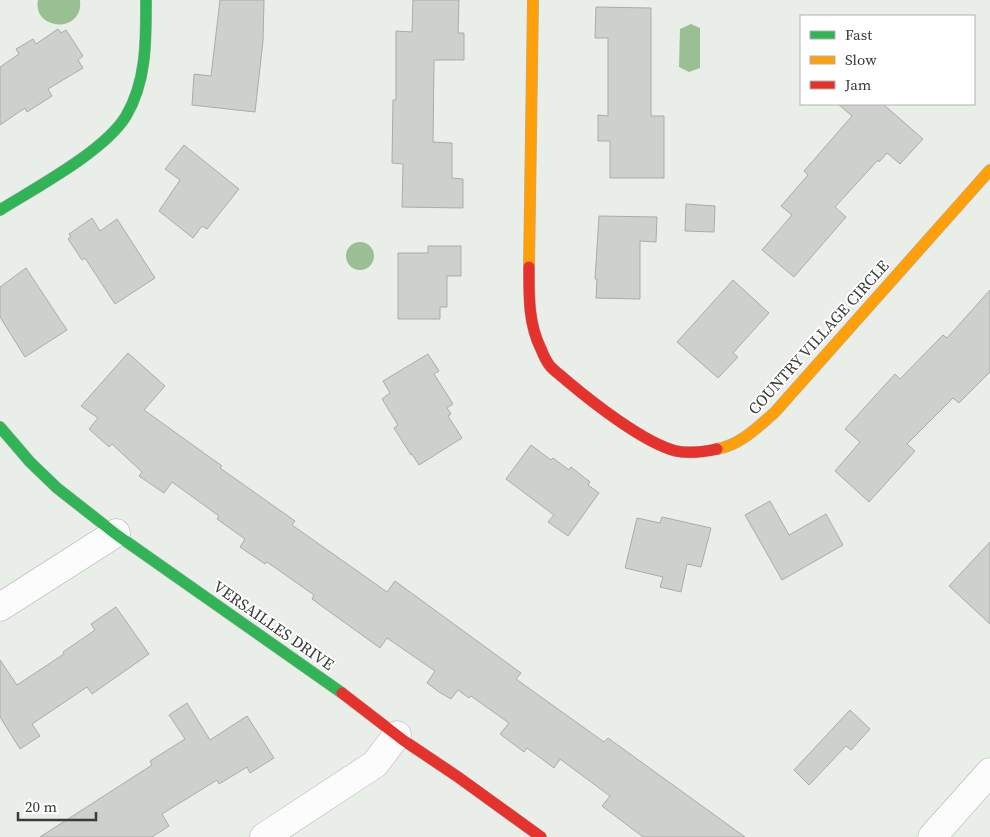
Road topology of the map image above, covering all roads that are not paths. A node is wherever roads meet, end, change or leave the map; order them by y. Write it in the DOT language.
graph roads {
  1 [pos="146,0"];
  2 [pos="533,0"];
  3 [pos="990,170"];
  4 [pos="0,210"];
  5 [pos="0,426"];
  6 [pos="116,533"];
  7 [pos="0,608"];
  8 [pos="397,735"];
  9 [pos="990,772"];
  10 [pos="264,837"];
  11 [pos="541,837"];
  12 [pos="932,837"];
  1 -- 4 [label="street"];
  2 -- 3 [label="street, COUNTRY VILLAGE CIRCLE"];
  5 -- 6 [label="street, VERSAILLES DRIVE"];
  6 -- 7 [label="street"];
  6 -- 8 [label="street, VERSAILLES DRIVE"];
  8 -- 10 [label="street"];
  8 -- 11 [label="street, VERSAILLES DRIVE"];
  9 -- 12 [label="street"];
}
